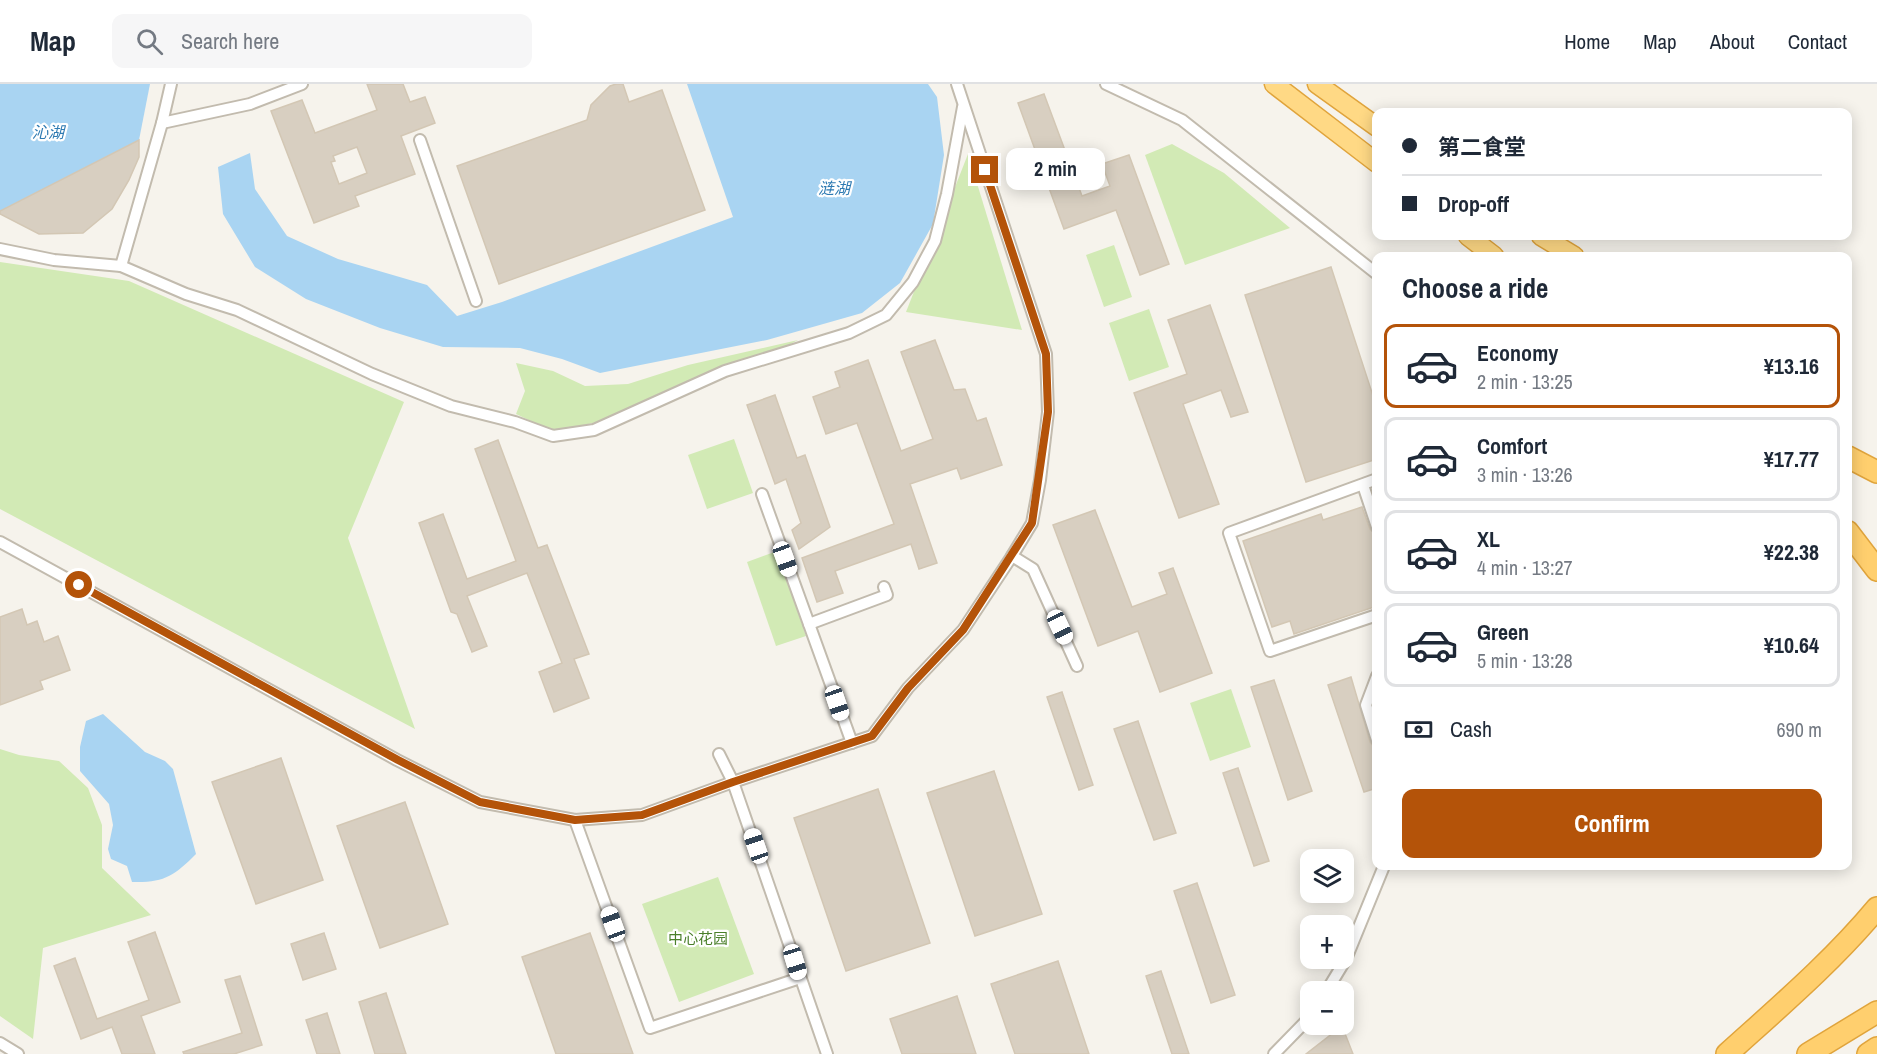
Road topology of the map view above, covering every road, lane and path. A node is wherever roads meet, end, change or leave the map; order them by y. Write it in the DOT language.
graph roads {
  1 [pos="171,84"];
  2 [pos="302,84"];
  3 [pos="957,84"];
  4 [pos="1106,84"];
  5 [pos="1274,84"];
  6 [pos="1317,84"];
  7 [pos="964,106"];
  8 [pos="162,123"];
  9 [pos="1372,123"];
  10 [pos="420,140"];
  11 [pos="1372,159"];
  12 [pos="1473,240"];
  13 [pos="1548,240"];
  14 [pos="0,249"];
  15 [pos="1489,252"];
  16 [pos="1567,252"];
  17 [pos="122,266"];
  18 [pos="1372,270"];
  19 [pos="476,301"];
  20 [pos="1852,459"];
  21 [pos="1877,472"];
  22 [pos="1372,481"];
  23 [pos="1363,485"];
  24 [pos="762,494"];
  25 [pos="1372,512"];
  26 [pos="1852,537"];
  27 [pos="0,542"];
  28 [pos="1012,556"];
  29 [pos="1877,570"];
  30 [pos="884,587"];
  31 [pos="1372,617"];
  32 [pos="809,624"];
  33 [pos="1077,666"];
  34 [pos="1372,689"];
  35 [pos="1372,724"];
  36 [pos="852,743"];
  37 [pos="719,754"];
  38 [pos="733,782"];
  39 [pos="575,820"];
  40 [pos="1382,870"];
  41 [pos="1877,908"];
  42 [pos="800,978"];
  43 [pos="1333,981"];
  44 [pos="1877,1012"];
  45 [pos="1300,1027"];
  46 [pos="0,1043"];
  47 [pos="1877,1048"];
  48 [pos="18,1054"];
  49 [pos="827,1054"];
  50 [pos="1274,1054"];
  51 [pos="1727,1054"];
  52 [pos="1808,1054"];
  53 [pos="1868,1054"];
  1 -- 8 [label="street"];
  2 -- 8 [label="street"];
  3 -- 7 [label="street"];
  4 -- 18 [label="street"];
  5 -- 11 [label="highway"];
  6 -- 9 [label="highway"];
  7 -- 17 [label="street"];
  7 -- 28 [label="street"];
  8 -- 17 [label="street"];
  10 -- 19 [label="street"];
  12 -- 15 [label="highway"];
  13 -- 16 [label="highway"];
  14 -- 17 [label="street"];
  20 -- 21 [label="highway"];
  22 -- 23 [label="street"];
  23 -- 25 [label="street"];
  23 -- 31 [label="street"];
  24 -- 32 [label="street"];
  26 -- 29 [label="highway"];
  27 -- 39 [label="street"];
  28 -- 33 [label="street"];
  28 -- 36 [label="street"];
  30 -- 32 [label="street"];
  32 -- 36 [label="street"];
  34 -- 35 [label="street"];
  36 -- 38 [label="street"];
  37 -- 38 [label="street"];
  38 -- 39 [label="street"];
  38 -- 42 [label="street"];
  39 -- 42 [label="street"];
  40 -- 43 [label="street"];
  41 -- 51 [label="highway"];
  42 -- 49 [label="street"];
  44 -- 52 [label="highway"];
  45 -- 50 [label="street"];
  46 -- 48 [label="street"];
  47 -- 53 [label="highway"];
}
